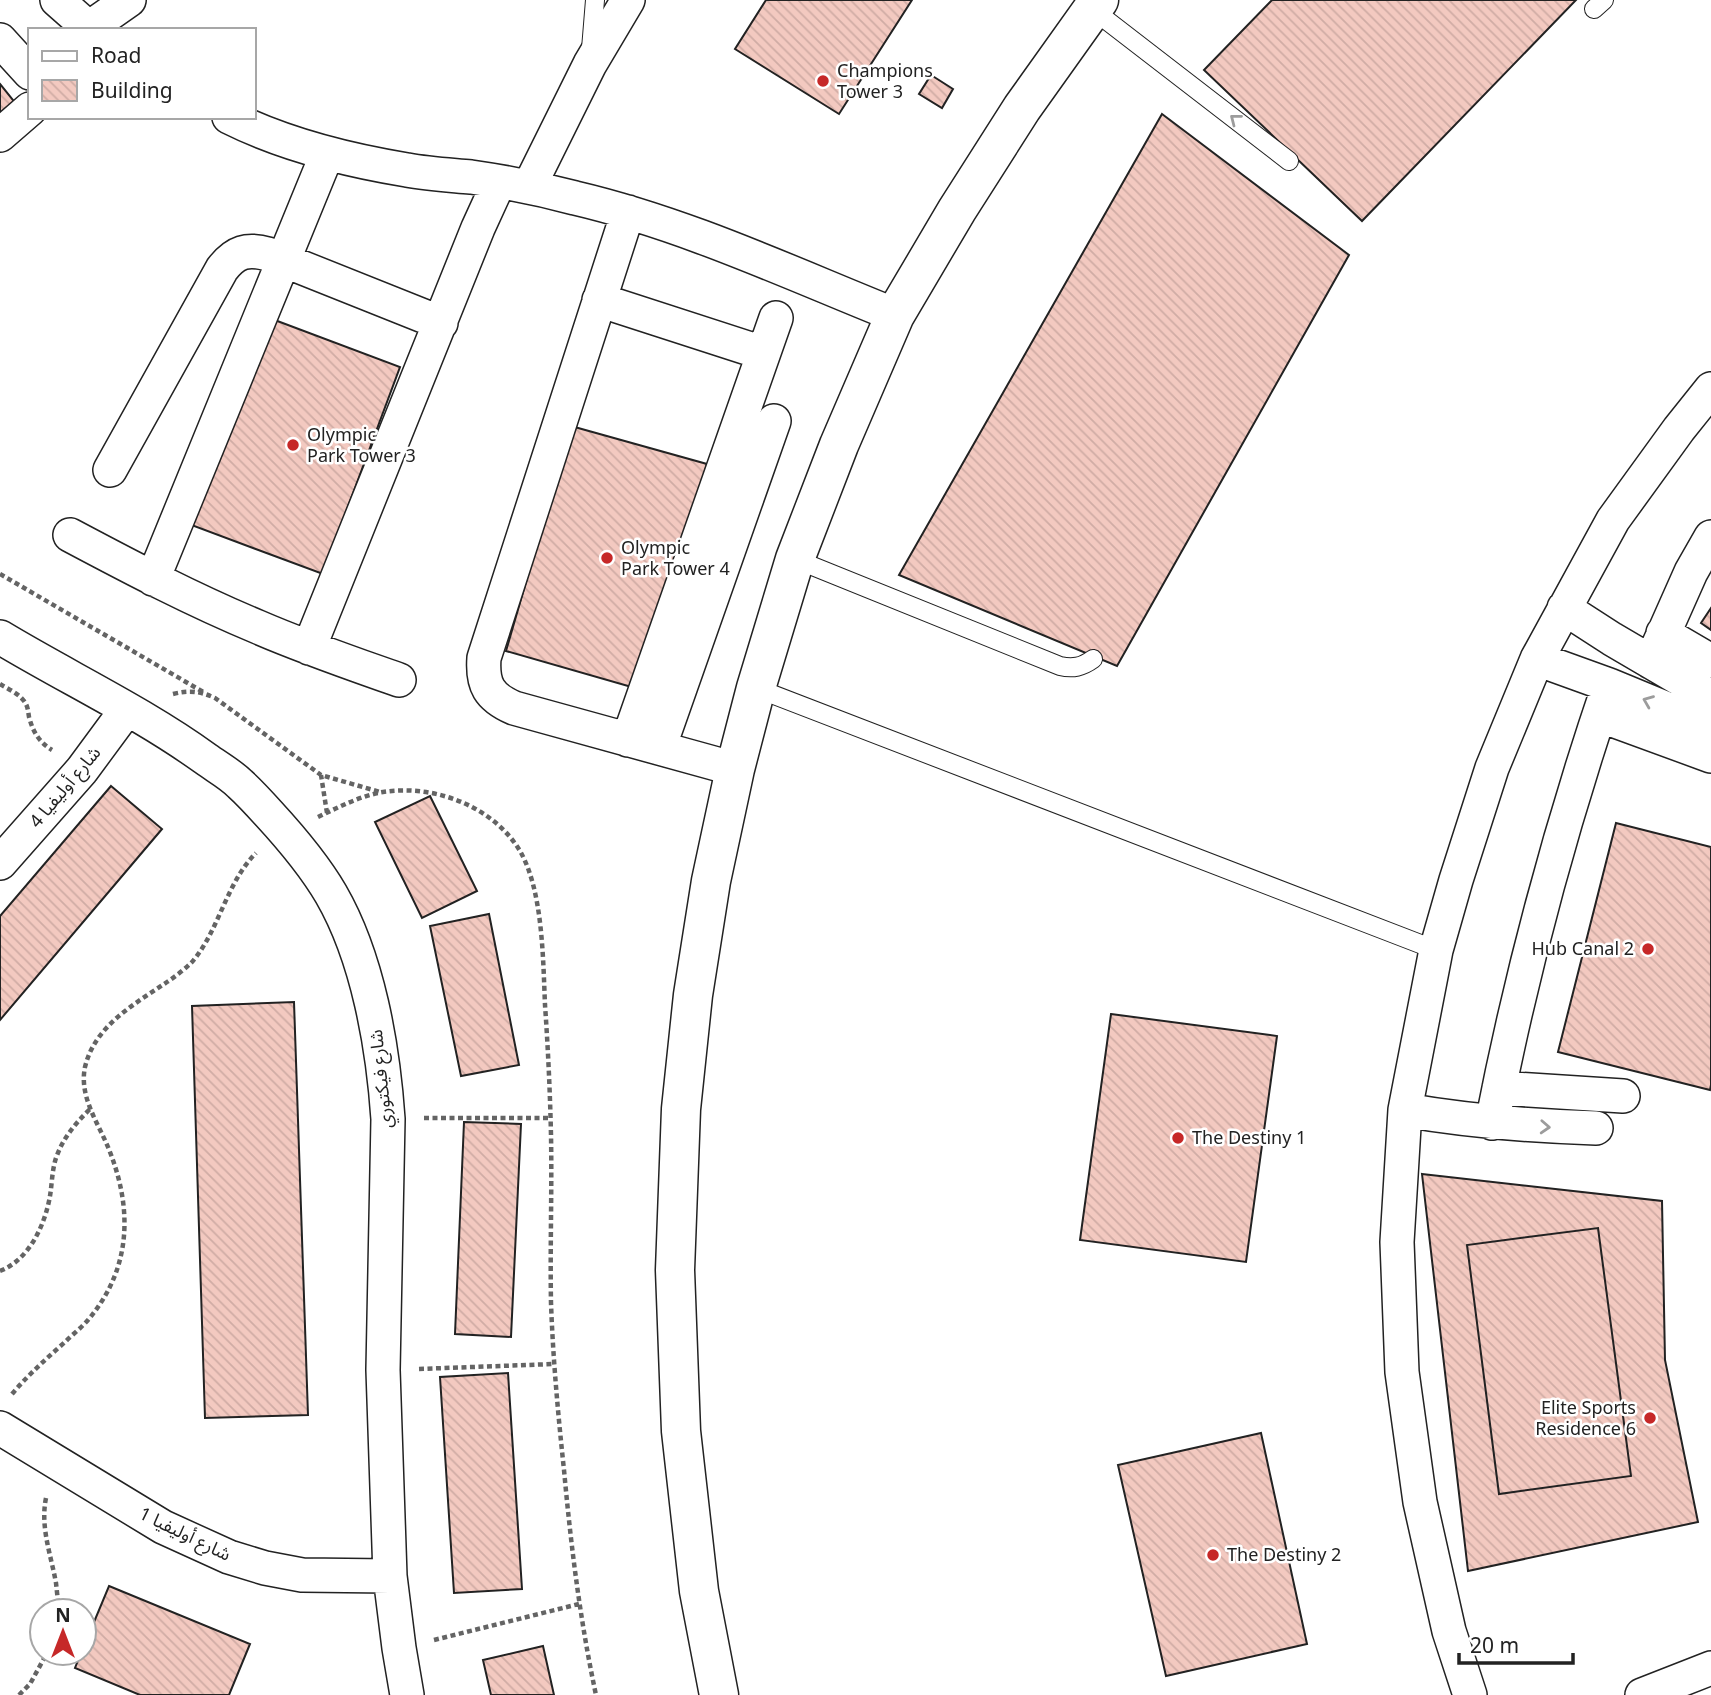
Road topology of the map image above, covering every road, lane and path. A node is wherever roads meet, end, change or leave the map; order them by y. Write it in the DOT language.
graph roads {
  1 [pos="57,0"];
  2 [pos="129,0"];
  3 [pos="595,0"];
  4 [pos="628,0"];
  5 [pos="1096,4"];
  6 [pos="89,28"];
  7 [pos="91,28"];
  8 [pos="0,40"];
  9 [pos="590,64"];
  10 [pos="28,71"];
  11 [pos="28,111"];
  12 [pos="234,119"];
  13 [pos="0,135"];
  14 [pos="327,154"];
  15 [pos="1289,161"];
  16 [pos="514,185"];
  17 [pos="628,212"];
  18 [pos="283,261"];
  19 [pos="599,300"];
  20 [pos="895,315"];
  21 [pos="776,318"];
  22 [pos="441,323"];
  23 [pos="763,354"];
  24 [pos="1711,389"];
  25 [pos="774,421"];
  26 [pos="110,470"];
  27 [pos="70,535"];
  28 [pos="1711,537"];
  29 [pos="795,559"];
  30 [pos="0,574"];
  31 [pos="153,579"];
  32 [pos="1564,608"];
  33 [pos="0,637"];
  34 [pos="1657,647"];
  35 [pos="309,648"];
  36 [pos="1093,659"];
  37 [pos="1538,659"];
  38 [pos="1711,661"];
  39 [pos="399,680"];
  40 [pos="0,684"];
  41 [pos="756,688"];
  42 [pos="205,693"];
  43 [pos="1711,697"];
  44 [pos="1604,700"];
  45 [pos="137,715"];
  46 [pos="1711,727"];
  47 [pos="644,744"];
  48 [pos="1711,756"];
  49 [pos="735,769"];
  50 [pos="82,770"];
  51 [pos="321,775"];
  52 [pos="381,793"];
  53 [pos="327,813"];
  54 [pos="0,863"];
  55 [pos="1436,950"];
  56 [pos="1499,1088"];
  57 [pos="1623,1096"];
  58 [pos="90,1109"];
  59 [pos="1405,1110"];
  60 [pos="550,1118"];
  61 [pos="388,1119"];
  62 [pos="1492,1123"];
  63 [pos="1596,1128"];
  64 [pos="0,1271"];
  65 [pos="554,1364"];
  66 [pos="383,1370"];
  67 [pos="0,1429"];
  68 [pos="60,1465"];
  69 [pos="390,1577"];
  70 [pos="57,1597"];
  71 [pos="579,1604"];
  72 [pos="399,1648"];
  73 [pos="39,1667"];
  74 [pos="1711,1668"];
  75 [pos="19,1695"];
  76 [pos="407,1695"];
  77 [pos="719,1695"];
  78 [pos="1470,1695"];
  79 [pos="1642,1695"];
  1 -- 6 [label="street"];
  2 -- 7 [label="street"];
  3 -- 9 [label="lane"];
  4 -- 9 [label="street"];
  15 -- 5 [label="lane, one-way"];
  5 -- 20 [label="main road"];
  8 -- 10 [label="street"];
  9 -- 16 [label="street"];
  11 -- 13 [label="street"];
  12 -- 14 [label="street"];
  14 -- 16 [label="street"];
  14 -- 18 [label="street"];
  16 -- 17 [label="street"];
  16 -- 22 [label="street"];
  17 -- 19 [label="street"];
  17 -- 20 [label="street"];
  18 -- 22 [label="street"];
  18 -- 26 [label="street"];
  18 -- 31 [label="street"];
  19 -- 23 [label="street"];
  19 -- 47 [label="street"];
  20 -- 29 [label="main road"];
  21 -- 23 [label="street"];
  22 -- 35 [label="street"];
  23 -- 47 [label="street"];
  24 -- 32 [label="street"];
  25 -- 47 [label="street"];
  27 -- 31 [label="street"];
  28 -- 34 [label="street"];
  29 -- 36 [label="lane"];
  29 -- 41 [label="main road"];
  30 -- 42 [label="path"];
  31 -- 35 [label="street"];
  32 -- 34 [label="street"];
  32 -- 37 [label="street"];
  33 -- 45 [label="street, شارع فيكتوري"];
  34 -- 38 [label="street"];
  34 -- 43 [label="street"];
  35 -- 39 [label="street"];
  37 -- 44 [label="street"];
  37 -- 55 [label="street"];
  40 -- 50 [label="path"];
  41 -- 49 [label="main road"];
  41 -- 55 [label="lane"];
  42 -- 45 [label="path"];
  42 -- 51 [label="path"];
  46 -- 44 [label="street, one-way"];
  44 -- 48 [label="street"];
  44 -- 56 [label="street"];
  45 -- 50 [label="street, شارع أوليفيا 4"];
  45 -- 61 [label="street, شارع فيكتوري"];
  47 -- 49 [label="street"];
  49 -- 77 [label="main road"];
  50 -- 54 [label="street, شارع أوليفيا 4"];
  51 -- 52 [label="path"];
  51 -- 53 [label="path"];
  55 -- 59 [label="street"];
  56 -- 57 [label="street"];
  56 -- 62 [label="street"];
  58 -- 64 [label="path"];
  59 -- 62 [label="street"];
  59 -- 78 [label="street"];
  60 -- 61 [label="path"];
  61 -- 66 [label="street, شارع فيكتوري"];
  62 -- 63 [label="street, one-way"];
  65 -- 66 [label="path"];
  66 -- 69 [label="street, شارع فيكتوري"];
  67 -- 68 [label="street, شارع أوليفيا 1"];
  68 -- 69 [label="street, شارع أوليفيا 1"];
  68 -- 70 [label="path"];
  69 -- 72 [label="street, شارع فيكتوري"];
  71 -- 72 [label="path"];
  72 -- 76 [label="street, شارع فيكتوري"];
  73 -- 75 [label="path"];
  74 -- 79 [label="street"];
}
